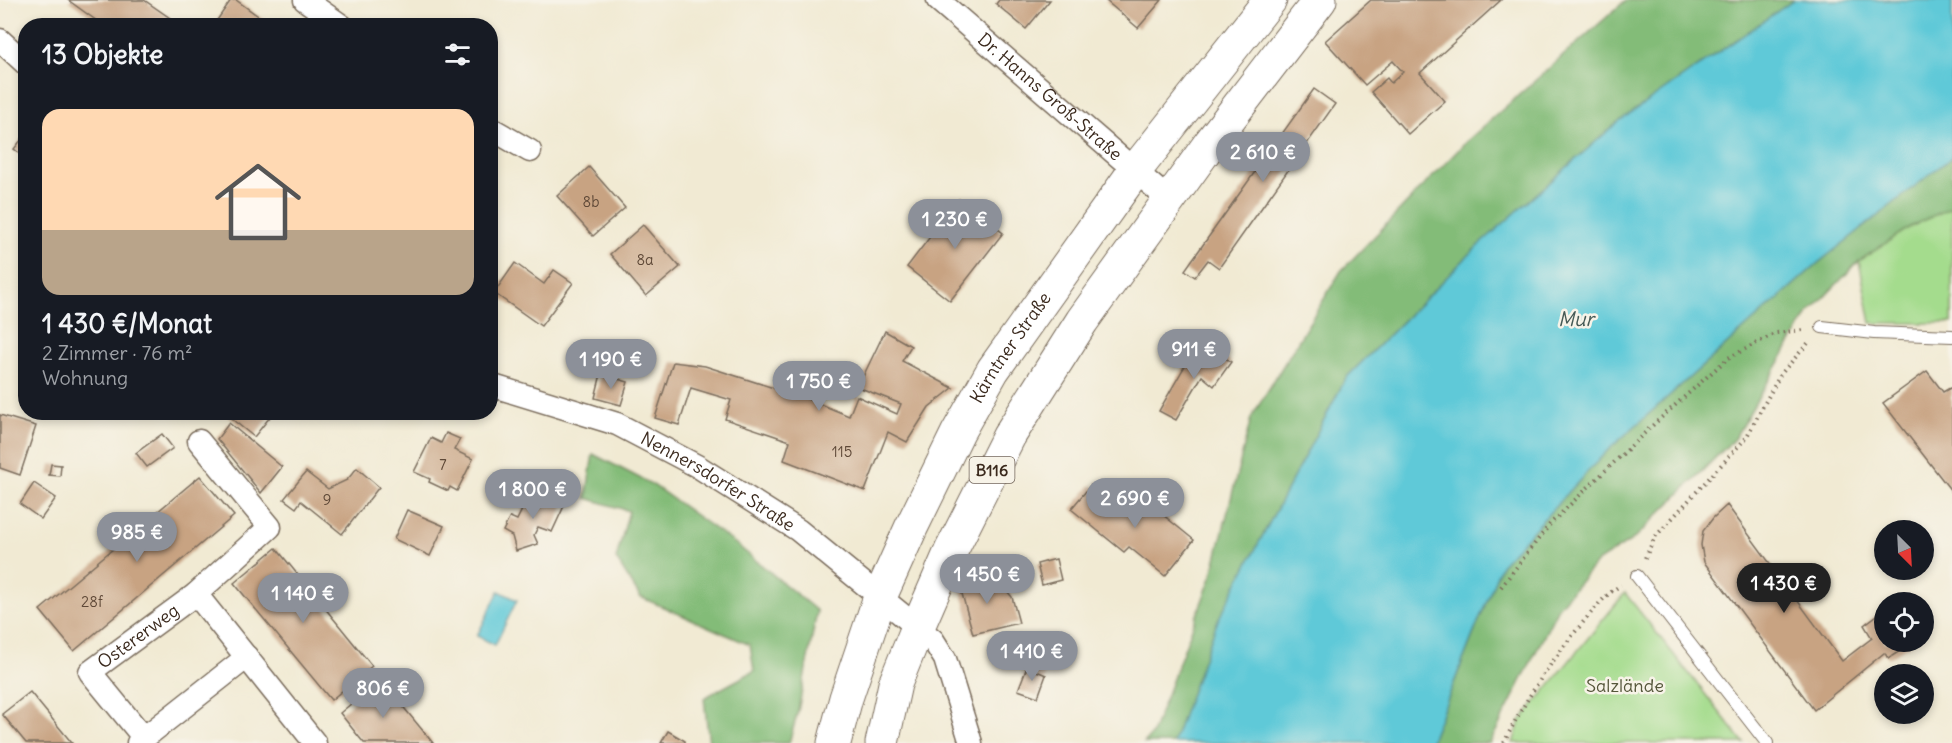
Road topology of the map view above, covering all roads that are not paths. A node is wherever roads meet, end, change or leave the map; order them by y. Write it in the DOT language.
graph roads {
  1 [pos="305,0"];
  2 [pos="938,0"];
  3 [pos="1270,0"];
  4 [pos="1320,0"];
  5 [pos="331,18"];
  6 [pos="0,40"];
  7 [pos="18,57"];
  8 [pos="498,133"];
  9 [pos="530,151"];
  10 [pos="1134,172"];
  11 [pos="1168,200"];
  12 [pos="1822,327"];
  13 [pos="1952,336"];
  14 [pos="498,387"];
  15 [pos="199,441"];
  16 [pos="1637,576"];
  17 [pos="196,594"];
  18 [pos="880,597"];
  19 [pos="918,627"];
  20 [pos="247,657"];
  21 [pos="141,740"];
  22 [pos="315,743"];
  23 [pos="834,743"];
  24 [pos="882,743"];
  25 [pos="971,743"];
  26 [pos="1767,743"];
  1 -- 5 [label="street"];
  2 -- 10 [label="street, Dr. Hanns Groß-Straße"];
  3 -- 10 [label="main road, Kärntner Straße / B116"];
  4 -- 11 [label="main road, B116"];
  6 -- 7 [label="street"];
  8 -- 9 [label="street"];
  10 -- 11 [label="street, Dr. Hanns Groß-Straße"];
  10 -- 18 [label="main road, Kärntner Straße / B116"];
  11 -- 19 [label="main road, B116"];
  12 -- 13 [label="lane"];
  14 -- 18 [label="street, Nennersdorfer Straße"];
  15 -- 17 [label="street, Ostererweg"];
  16 -- 26 [label="lane"];
  17 -- 20 [label="street, Ostererweg"];
  17 -- 21 [label="street, Ostererweg"];
  18 -- 19 [label="street, Nennersdorfer Straße"];
  18 -- 23 [label="main road, Kärntner Straße / B116"];
  19 -- 24 [label="main road, B116"];
  19 -- 25 [label="street"];
  20 -- 21 [label="street, Ostererweg"];
  20 -- 22 [label="street, Ostererweg"];
}
